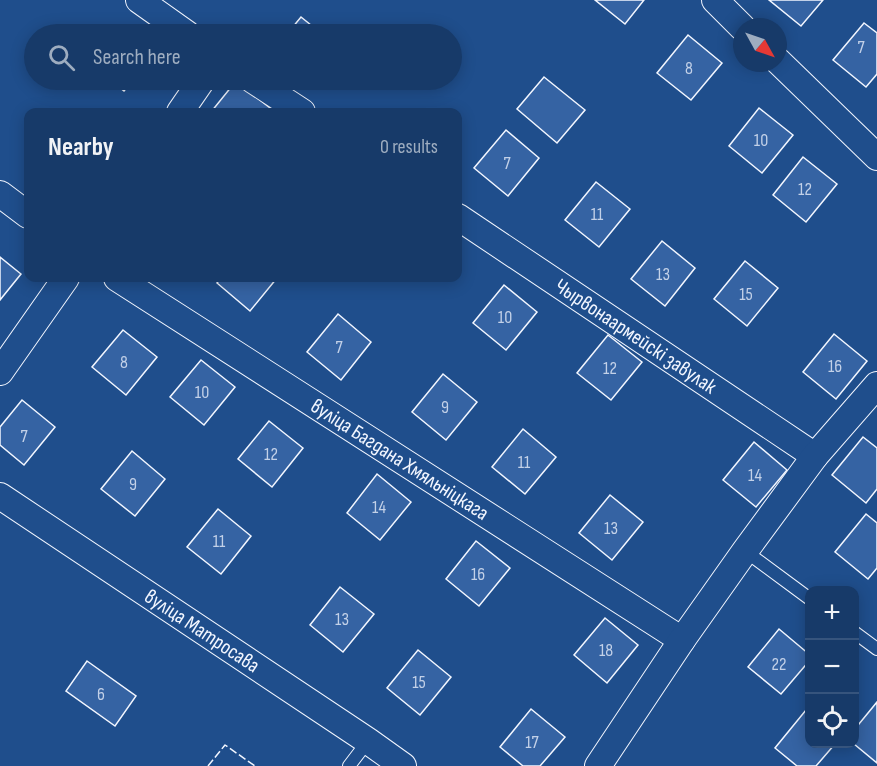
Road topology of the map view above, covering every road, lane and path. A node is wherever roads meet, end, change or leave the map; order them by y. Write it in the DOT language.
graph roads {
  1 [pos="139,0"];
  2 [pos="715,0"];
  3 [pos="733,18"];
  4 [pos="173,24"];
  5 [pos="787,70"];
  6 [pos="195,90"];
  7 [pos="268,90"];
  8 [pos="183,108"];
  9 [pos="296,108"];
  10 [pos="877,157"];
  11 [pos="0,194"];
  12 [pos="24,212"];
  13 [pos="462,220"];
  14 [pos="63,282"];
  15 [pos="123,282"];
  16 [pos="0,372"];
  17 [pos="877,385"];
  18 [pos="815,456"];
  19 [pos="0,496"];
  20 [pos="745,551"];
  21 [pos="805,595"];
  22 [pos="859,635"];
  23 [pos="682,640"];
  24 [pos="877,649"];
  25 [pos="368,741"];
  26 [pos="349,766"];
  27 [pos="403,766"];
  28 [pos="598,766"];
  1 -- 4 [label="street"];
  2 -- 3 [label="street"];
  5 -- 10 [label="street"];
  6 -- 8 [label="street"];
  7 -- 9 [label="street"];
  11 -- 12 [label="street"];
  13 -- 18 [label="street, Чырвонаармейскі завулак"];
  14 -- 16 [label="street"];
  15 -- 23 [label="street, вуліца Багдана Хмяльніцкага"];
  17 -- 18 [label="street"];
  18 -- 20 [label="street"];
  19 -- 25 [label="street, вуліца Матросава"];
  20 -- 21 [label="lane"];
  20 -- 23 [label="street"];
  22 -- 24 [label="lane"];
  23 -- 28 [label="street"];
  25 -- 26 [label="lane"];
  25 -- 27 [label="street, вуліца Матросава"];
}
